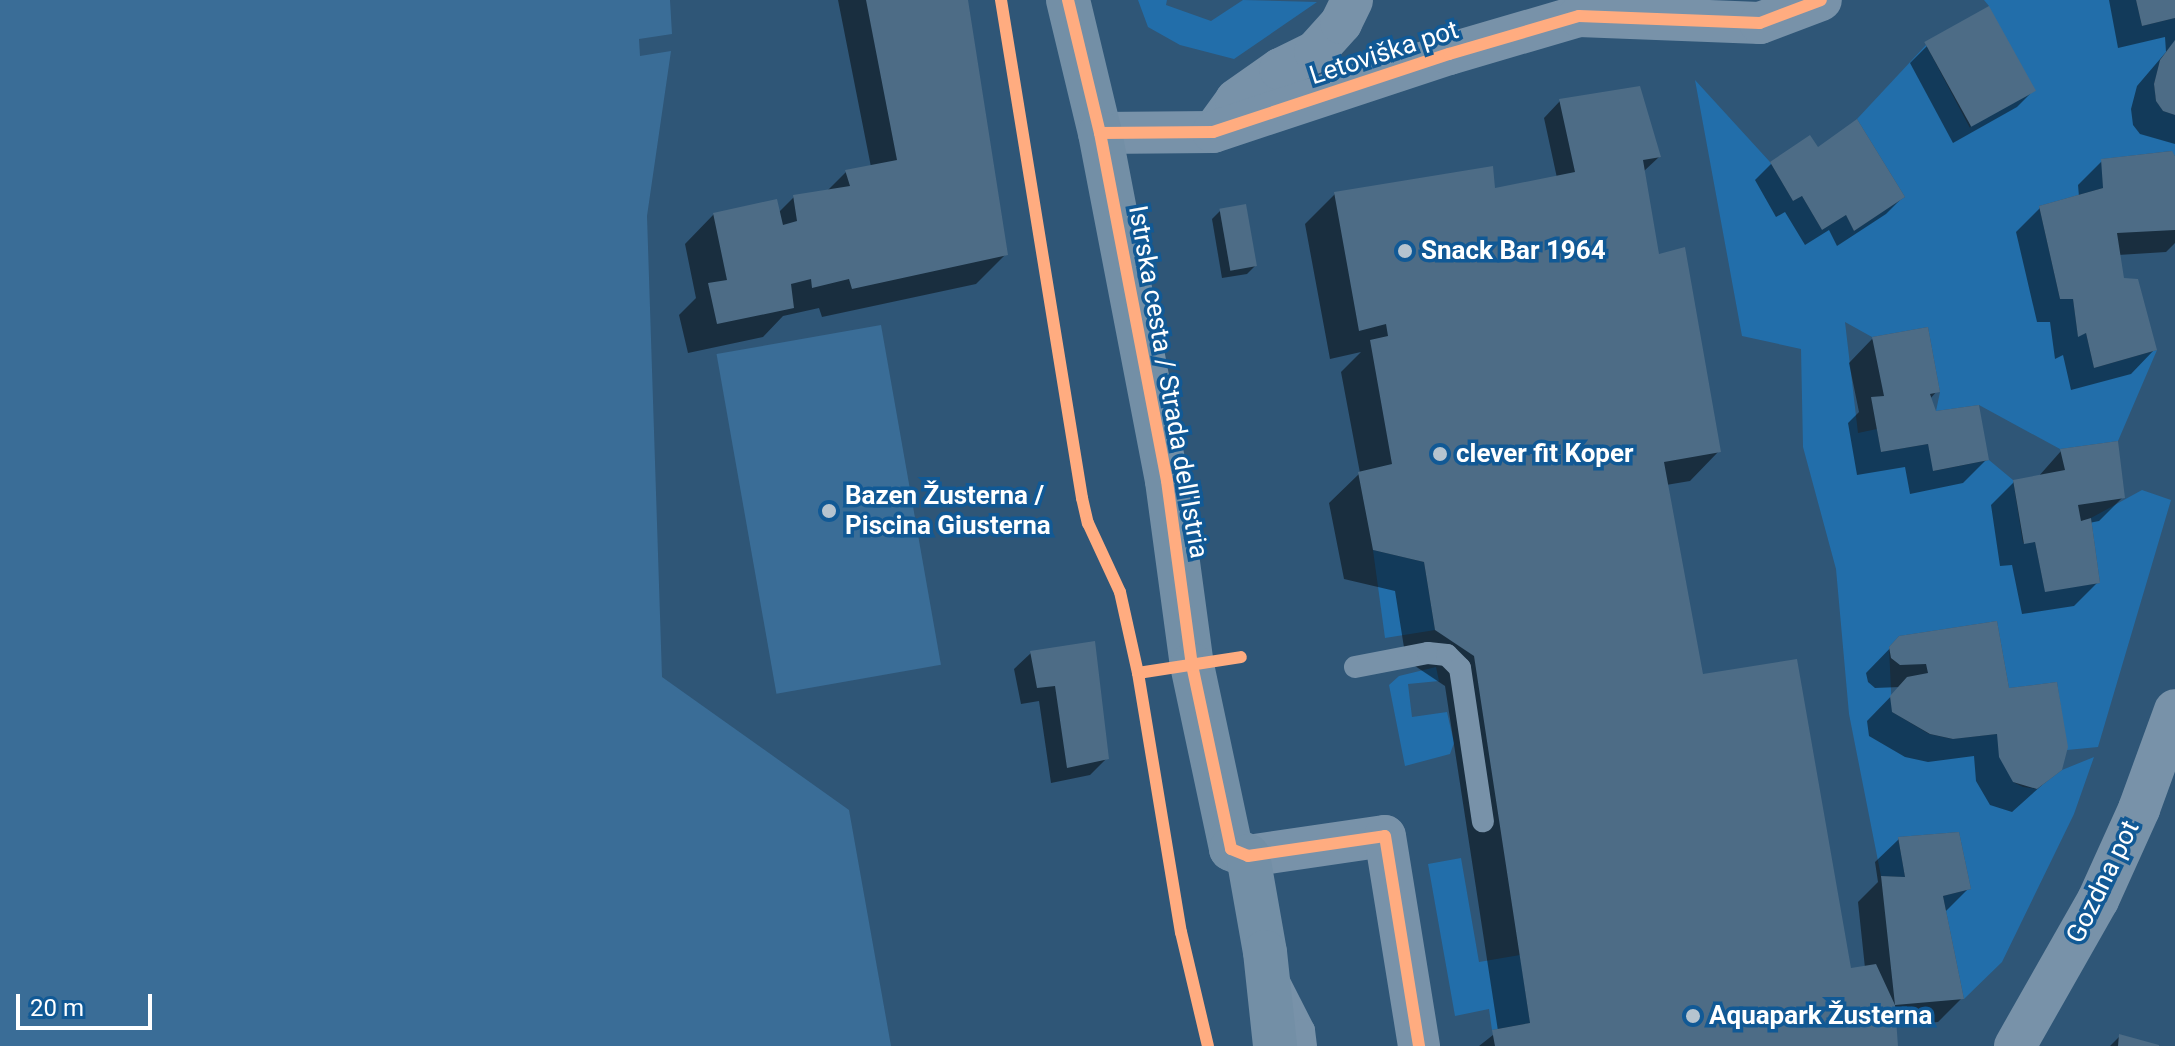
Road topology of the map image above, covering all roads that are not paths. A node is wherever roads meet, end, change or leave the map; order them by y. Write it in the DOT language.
graph roads {
  1 [pos="1068,0"];
  2 [pos="1352,0"];
  3 [pos="1821,0"];
  4 [pos="1213,132"];
  5 [pos="1100,133"];
  6 [pos="1355,667"];
  7 [pos="2175,710"];
  8 [pos="2157,806"];
  9 [pos="1483,821"];
  10 [pos="1248,856"];
  11 [pos="1265,952"];
  12 [pos="1275,1046"];
  13 [pos="1306,1046"];
  14 [pos="1419,1046"];
  15 [pos="2015,1046"];
  1 -- 5 [label="street, Istrska cesta / Strada dell'Istria"];
  2 -- 4 [label="street, Letoviška pot"];
  3 -- 4 [label="street, Letoviška pot"];
  4 -- 5 [label="street, Letoviška pot"];
  5 -- 10 [label="street, Istrska cesta / Strada dell'Istria"];
  6 -- 9 [label="lane"];
  7 -- 8 [label="street, Gozdna pot"];
  8 -- 15 [label="street, Gozdna pot"];
  10 -- 11 [label="street, Istrska cesta / Strada dell'Istria"];
  10 -- 14 [label="street"];
  11 -- 12 [label="street, Istrska cesta / Strada dell'Istria"];
  11 -- 13 [label="lane"];
}
